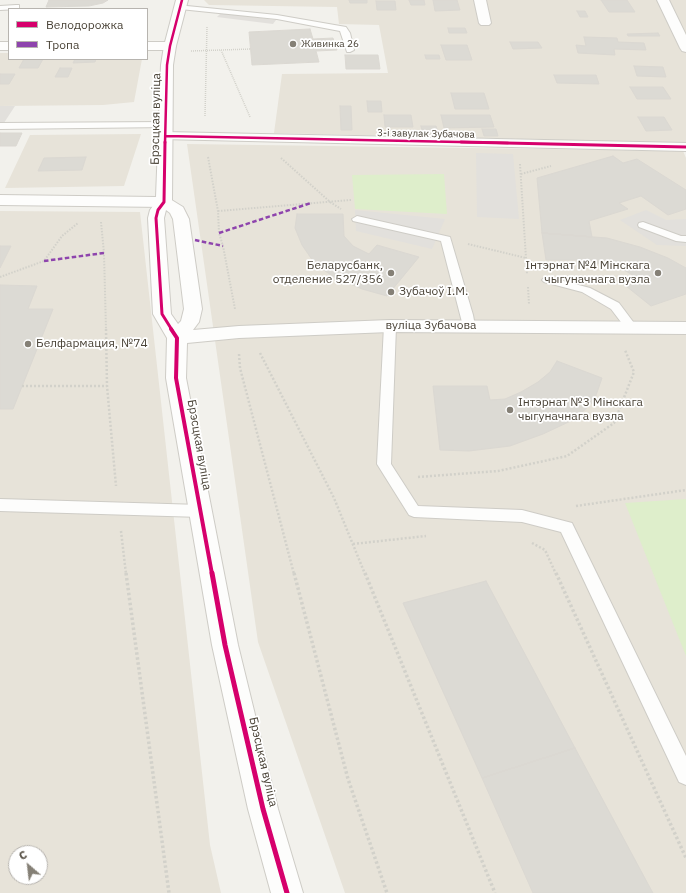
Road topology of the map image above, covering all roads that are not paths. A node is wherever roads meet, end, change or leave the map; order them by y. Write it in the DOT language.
graph roads {
  1 [pos="480,0"];
  2 [pos="663,0"];
  3 [pos="181,3"];
  4 [pos="0,8"];
  5 [pos="16,8"];
  6 [pos="485,23"];
  7 [pos="148,46"];
  8 [pos="170,46"];
  9 [pos="686,48"];
  10 [pos="350,50"];
  11 [pos="0,126"];
  12 [pos="166,130"];
  13 [pos="686,147"];
  14 [pos="0,200"];
  15 [pos="164,202"];
  16 [pos="357,219"];
  17 [pos="643,225"];
  18 [pos="686,239"];
  19 [pos="548,280"];
  20 [pos="390,326"];
  21 [pos="469,326"];
  22 [pos="623,327"];
  23 [pos="686,328"];
  24 [pos="176,338"];
  25 [pos="0,505"];
  26 [pos="201,511"];
  27 [pos="686,776"];
  28 [pos="287,893"];
  1 -- 6 [label="street"];
  2 -- 9 [label="street"];
  3 -- 8 [label="street, Брэсцкая вуліца"];
  3 -- 10 [label="lane"];
  4 -- 5 [label="lane"];
  7 -- 8 [label="street"];
  8 -- 12 [label="street, Брэсцкая вуліца"];
  11 -- 12 [label="lane"];
  12 -- 13 [label="street, 3-і завулак Зубачова"];
  12 -- 15 [label="street, Брэсцкая вуліца"];
  14 -- 15 [label="street"];
  15 -- 24 [label="street, Брэсцкая вуліца"];
  15 -- 24 [label="street"];
  16 -- 21 [label="lane"];
  17 -- 18 [label="lane"];
  19 -- 22 [label="lane"];
  20 -- 21 [label="street, вуліца Зубачова"];
  20 -- 24 [label="street, вуліца Зубачова"];
  20 -- 27 [label="lane"];
  21 -- 22 [label="street, вуліца Зубачова"];
  22 -- 23 [label="street, вуліца Зубачова"];
  24 -- 26 [label="street, Брэсцкая вуліца"];
  25 -- 26 [label="lane"];
  26 -- 28 [label="street, Брэсцкая вуліца"];
}
